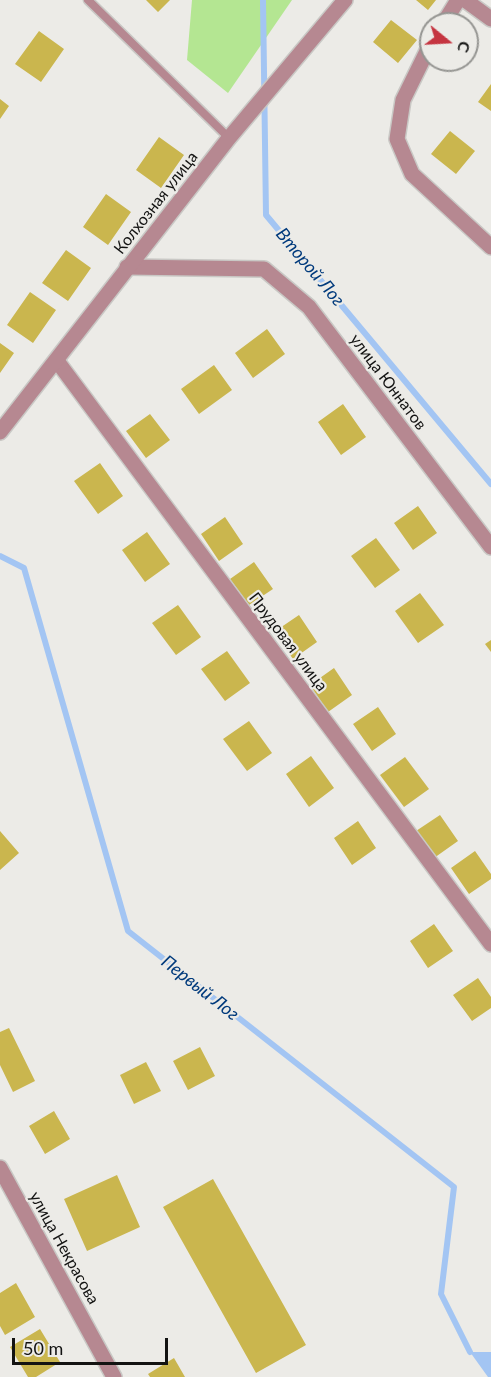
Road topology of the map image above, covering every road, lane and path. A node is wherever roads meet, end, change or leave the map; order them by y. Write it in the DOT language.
graph roads {
  1 [pos="88,0"];
  2 [pos="345,0"];
  3 [pos="465,0"];
  4 [pos="491,19"];
  5 [pos="419,67"];
  6 [pos="229,138"];
  7 [pos="491,247"];
  8 [pos="128,267"];
  9 [pos="57,361"];
  10 [pos="0,432"];
  11 [pos="491,547"];
  12 [pos="491,944"];
  13 [pos="0,1168"];
  14 [pos="114,1377"];
  1 -- 6 [label="lane"];
  2 -- 6 [label="street, Колхозная улица"];
  3 -- 4 [label="street"];
  5 -- 7 [label="street"];
  6 -- 8 [label="street, Колхозная улица"];
  8 -- 9 [label="street, Колхозная улица"];
  8 -- 11 [label="street, улица Юннатов"];
  9 -- 10 [label="street, Колхозная улица"];
  9 -- 12 [label="street, Прудовая улица"];
  13 -- 14 [label="street, улица Некрасова"];
}
